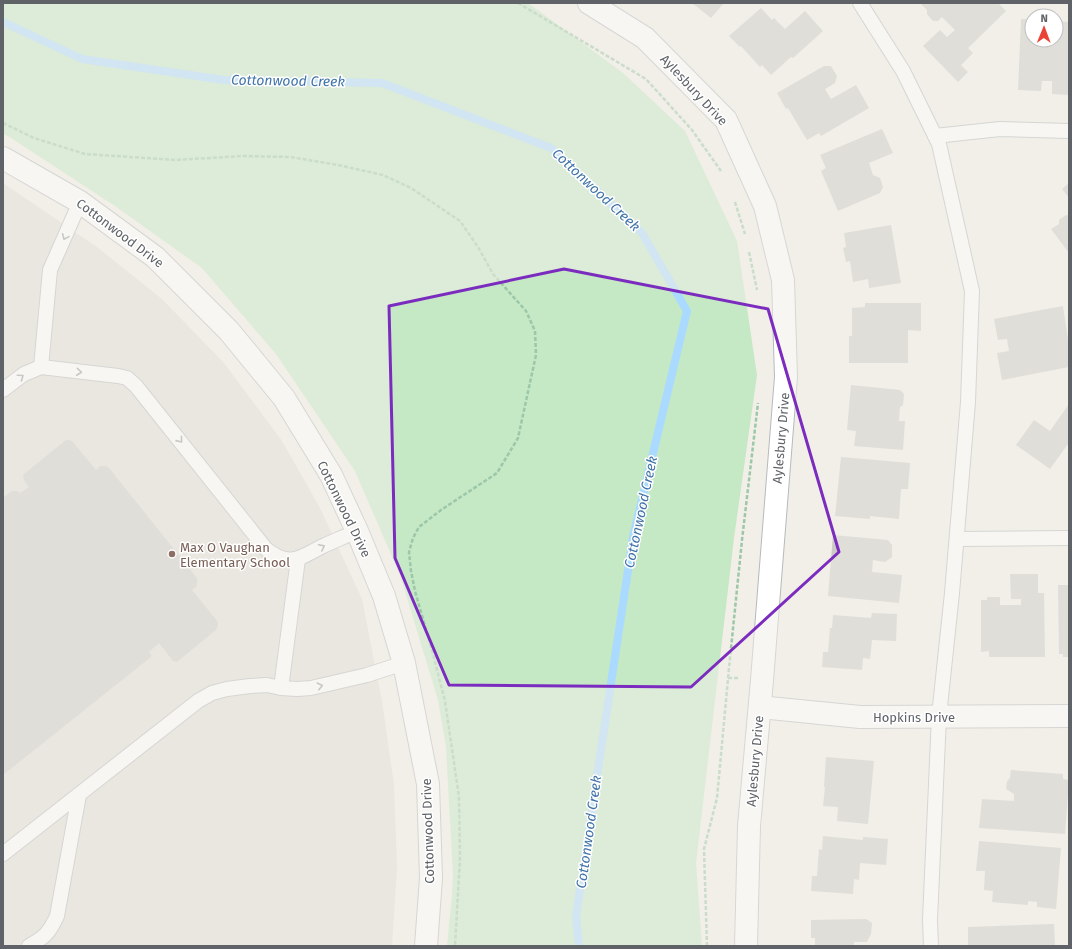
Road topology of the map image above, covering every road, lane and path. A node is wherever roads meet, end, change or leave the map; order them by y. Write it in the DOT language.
graph roads {
  1 [pos="518,3"];
  2 [pos="589,3"];
  3 [pos="860,3"];
  4 [pos="3,123"];
  5 [pos="1069,131"];
  6 [pos="935,136"];
  7 [pos="3,158"];
  8 [pos="723,174"];
  9 [pos="80,202"];
  10 [pos="735,202"];
  11 [pos="746,238"];
  12 [pos="748,245"];
  13 [pos="757,291"];
  14 [pos="40,367"];
  15 [pos="3,390"];
  16 [pos="758,400"];
  17 [pos="357,530"];
  18 [pos="1069,538"];
  19 [pos="957,539"];
  20 [pos="298,558"];
  21 [pos="404,663"];
  22 [pos="281,688"];
  23 [pos="760,707"];
  24 [pos="939,716"];
  25 [pos="1069,716"];
  26 [pos="79,795"];
  27 [pos="3,854"];
  28 [pos="29,946"];
  29 [pos="426,946"];
  30 [pos="455,946"];
  31 [pos="707,946"];
  32 [pos="746,946"];
  33 [pos="931,946"];
  1 -- 8 [label="path"];
  2 -- 23 [label="street, Aylesbury Drive"];
  3 -- 6 [label="lane"];
  4 -- 30 [label="path"];
  5 -- 6 [label="lane"];
  6 -- 19 [label="lane"];
  7 -- 9 [label="street, Cottonwood Drive"];
  9 -- 14 [label="lane, one-way"];
  9 -- 17 [label="street, Cottonwood Drive"];
  10 -- 11 [label="path"];
  12 -- 13 [label="path"];
  15 -- 14 [label="lane, one-way"];
  14 -- 20 [label="lane, one-way"];
  16 -- 31 [label="path"];
  20 -- 17 [label="lane, one-way"];
  17 -- 21 [label="street, Cottonwood Drive"];
  18 -- 19 [label="lane"];
  19 -- 24 [label="lane"];
  20 -- 22 [label="lane"];
  22 -- 21 [label="lane, one-way"];
  21 -- 29 [label="street, Cottonwood Drive"];
  22 -- 26 [label="lane"];
  23 -- 24 [label="street, Hopkins Drive"];
  23 -- 32 [label="street, Aylesbury Drive"];
  24 -- 25 [label="street, Hopkins Drive"];
  24 -- 33 [label="lane"];
  26 -- 27 [label="lane"];
  26 -- 28 [label="lane"];
}
